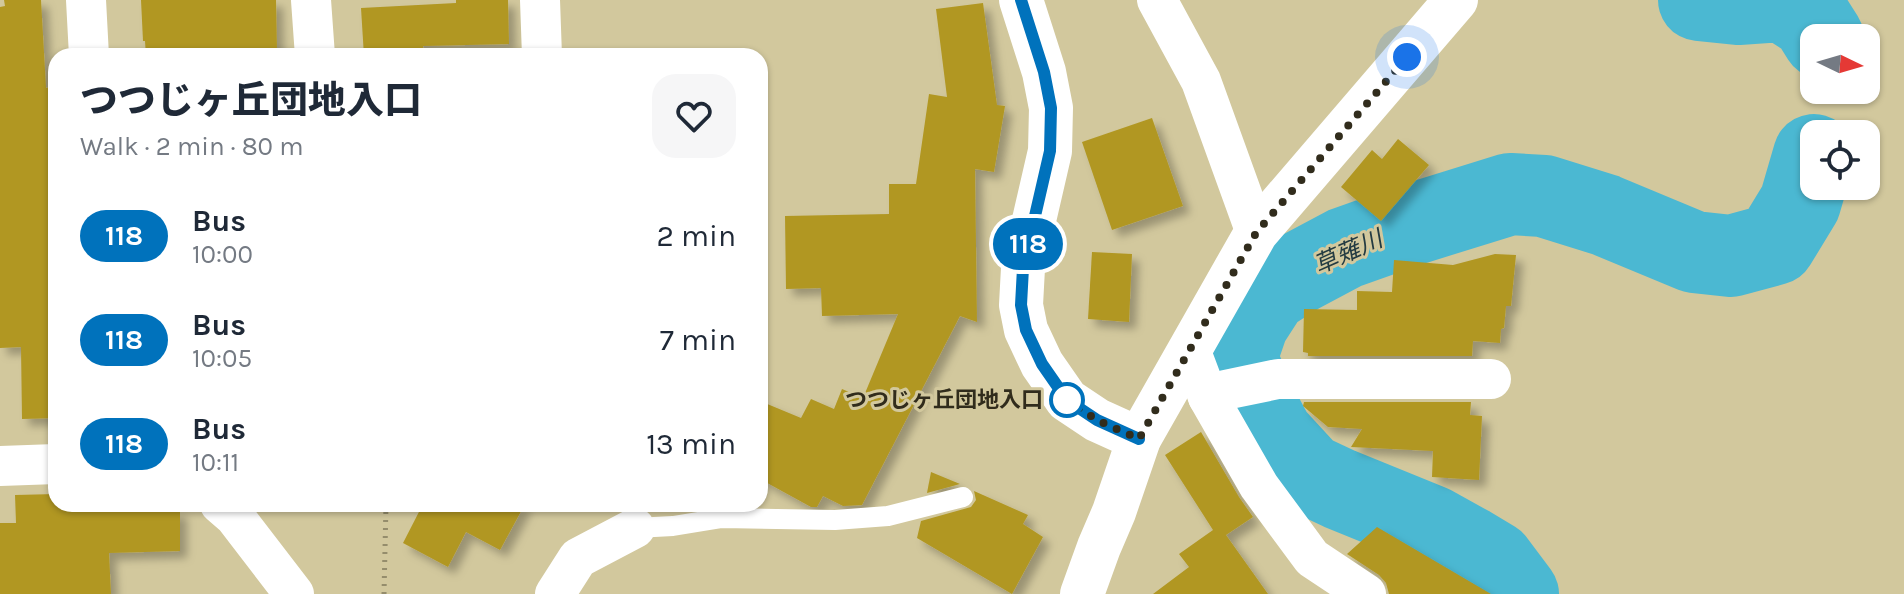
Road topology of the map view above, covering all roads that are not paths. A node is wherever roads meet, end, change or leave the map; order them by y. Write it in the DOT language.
graph roads {
  1 [pos="86,0"];
  2 [pos="311,0"];
  3 [pos="540,0"];
  4 [pos="1021,0"];
  5 [pos="1157,0"];
  6 [pos="1456,0"];
  7 [pos="89,48"];
  8 [pos="314,48"];
  9 [pos="542,48"];
  10 [pos="1256,233"];
  11 [pos="1190,349"];
  12 [pos="1491,379"];
  13 [pos="1217,394"];
  14 [pos="1139,439"];
  15 [pos="48,464"];
  16 [pos="0,466"];
  17 [pos="963,497"];
  18 [pos="229,512"];
  19 [pos="635,528"];
  20 [pos="294,594"];
  21 [pos="555,594"];
  22 [pos="1082,594"];
  23 [pos="1366,594"];
  1 -- 7 [label="street"];
  2 -- 8 [label="street"];
  3 -- 9 [label="street"];
  4 -- 14 [label="street"];
  5 -- 10 [label="street"];
  6 -- 10 [label="street"];
  10 -- 11 [label="street"];
  11 -- 13 [label="street"];
  11 -- 14 [label="street"];
  12 -- 13 [label="street"];
  13 -- 23 [label="street"];
  14 -- 22 [label="street"];
  15 -- 16 [label="street"];
  17 -- 19 [label="lane"];
  18 -- 20 [label="street"];
  19 -- 21 [label="street"];
}
